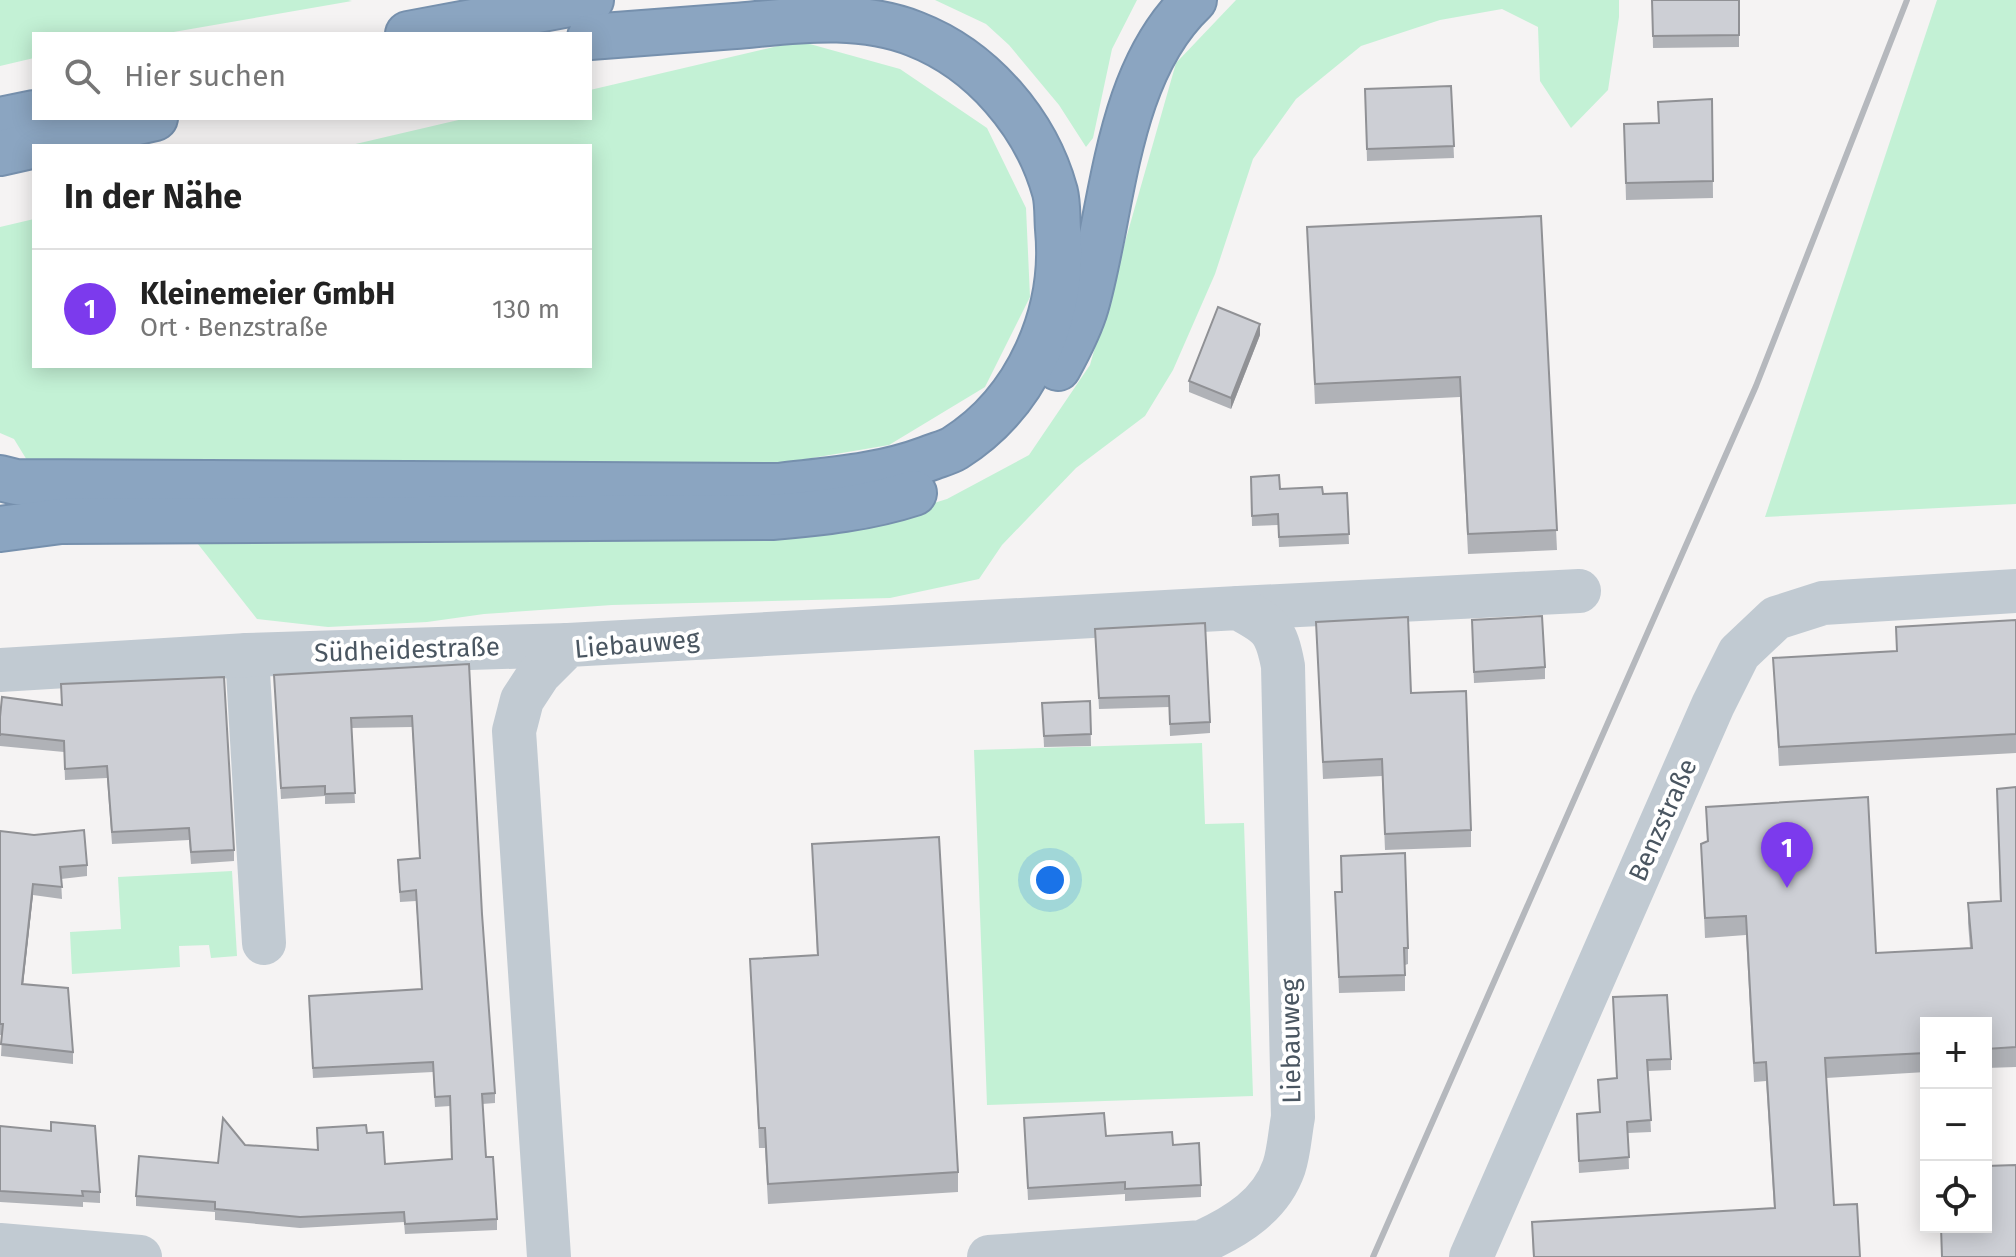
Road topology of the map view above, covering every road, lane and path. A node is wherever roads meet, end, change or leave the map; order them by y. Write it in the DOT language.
graph roads {
  1 [pos="591,0"];
  2 [pos="739,0"];
  3 [pos="1194,0"];
  4 [pos="419,32"];
  5 [pos="579,32"];
  6 [pos="592,37"];
  7 [pos="32,113"];
  8 [pos="0,120"];
  9 [pos="146,120"];
  10 [pos="40,144"];
  11 [pos="32,146"];
  12 [pos="0,153"];
  13 [pos="0,478"];
  14 [pos="0,529"];
  15 [pos="1579,591"];
  16 [pos="2016,591"];
  17 [pos="1238,608"];
  18 [pos="568,645"];
  19 [pos="247,655"];
  20 [pos="0,670"];
  21 [pos="264,943"];
  22 [pos="0,1245"];
  23 [pos="140,1257"];
  24 [pos="549,1257"];
  25 [pos="989,1257"];
  26 [pos="1471,1257"];
  1 -- 4 [label="highway"];
  2 -- 5 [label="highway"];
  3 -- 14 [label="highway"];
  6 -- 13 [label="highway"];
  7 -- 8 [label="highway"];
  9 -- 10 [label="highway"];
  11 -- 12 [label="highway"];
  15 -- 17 [label="street, Liebauweg"];
  16 -- 26 [label="street, Benzstraße"];
  17 -- 18 [label="street, Liebauweg"];
  17 -- 25 [label="street, Liebauweg"];
  18 -- 19 [label="street, Südheidestraße"];
  18 -- 24 [label="street, Liebauweg"];
  19 -- 20 [label="street, Südheidestraße"];
  19 -- 21 [label="street"];
  22 -- 23 [label="street"];
}
